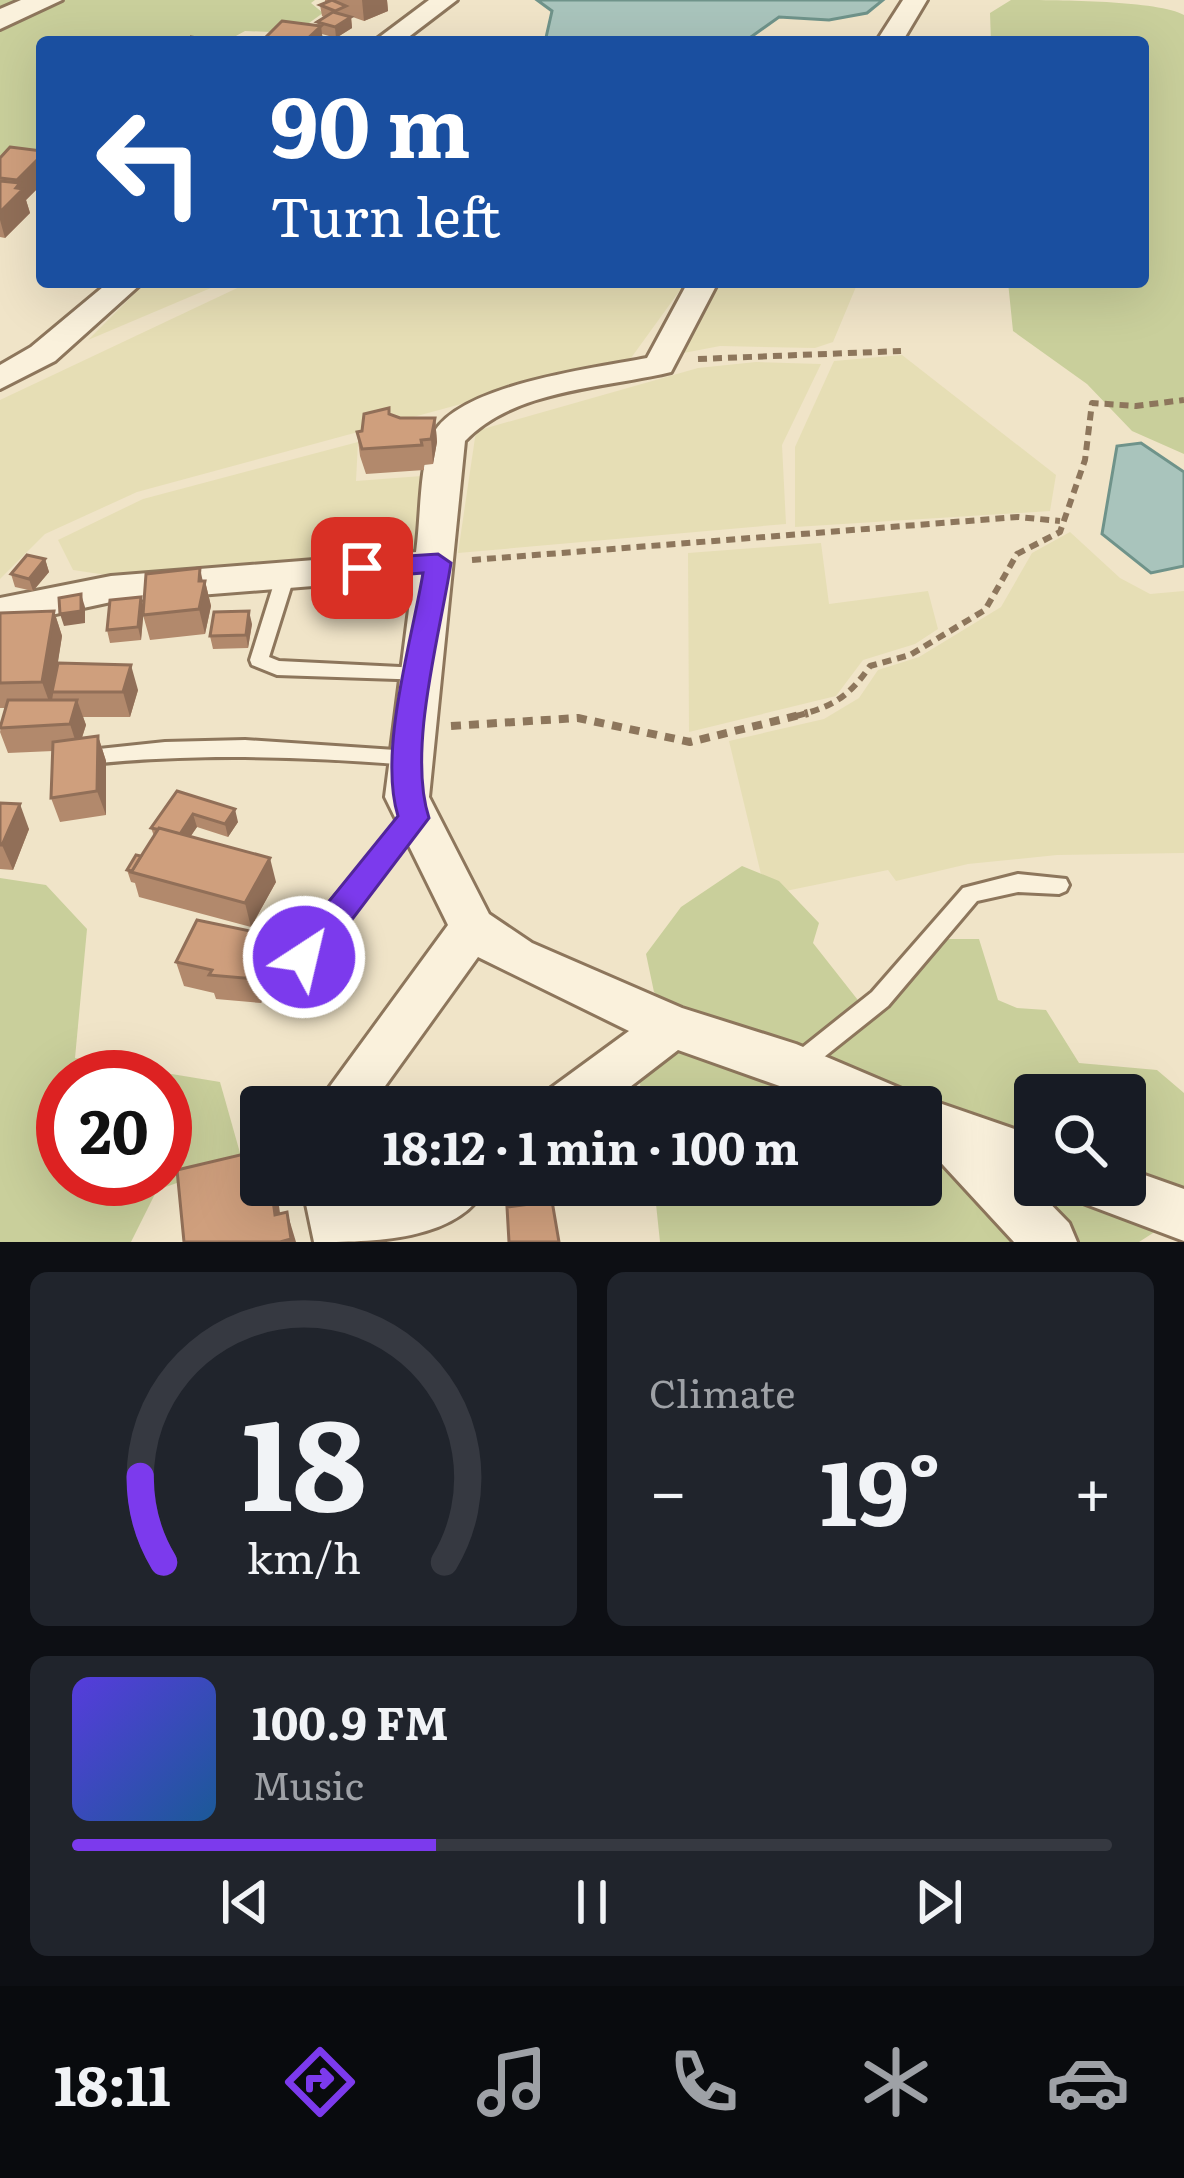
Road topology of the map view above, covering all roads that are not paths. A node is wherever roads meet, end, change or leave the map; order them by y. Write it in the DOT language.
graph roads {
  1 [pos="47,0"];
  2 [pos="445,0"];
  3 [pos="916,0"];
  4 [pos="0,20"];
  5 [pos="394,36"];
  6 [pos="893,36"];
  7 [pos="121,288"];
  8 [pos="700,288"];
  9 [pos="0,379"];
  10 [pos="438,563"];
  11 [pos="286,574"];
  12 [pos="0,612"];
  13 [pos="420,675"];
  14 [pos="411,744"];
  15 [pos="57,762"];
  16 [pos="414,818"];
  17 [pos="1059,884"];
  18 [pos="473,928"];
  19 [pos="283,990"];
  20 [pos="672,1027"];
  21 [pos="796,1066"];
  22 [pos="356,1086"];
  23 [pos="593,1086"];
  24 [pos="844,1086"];
  25 [pos="942,1126"];
  26 [pos="942,1139"];
  27 [pos="1014,1152"];
  28 [pos="1146,1201"];
  29 [pos="332,1206"];
  30 [pos="423,1206"];
  31 [pos="1184,1215"];
  32 [pos="1050,1242"];
  1 -- 4 [label="street"];
  2 -- 5 [label="street"];
  3 -- 6 [label="street"];
  7 -- 9 [label="street"];
  8 -- 10 [label="street"];
  10 -- 11 [label="street"];
  10 -- 13 [label="street"];
  11 -- 12 [label="street"];
  11 -- 13 [label="lane"];
  13 -- 14 [label="street"];
  14 -- 15 [label="lane"];
  14 -- 16 [label="street"];
  16 -- 18 [label="street"];
  16 -- 19 [label="lane"];
  17 -- 21 [label="lane"];
  18 -- 20 [label="street"];
  18 -- 22 [label="street"];
  20 -- 21 [label="street"];
  20 -- 23 [label="street"];
  21 -- 24 [label="street"];
  25 -- 27 [label="street"];
  26 -- 32 [label="street"];
  28 -- 31 [label="street"];
  29 -- 30 [label="street"];
}
